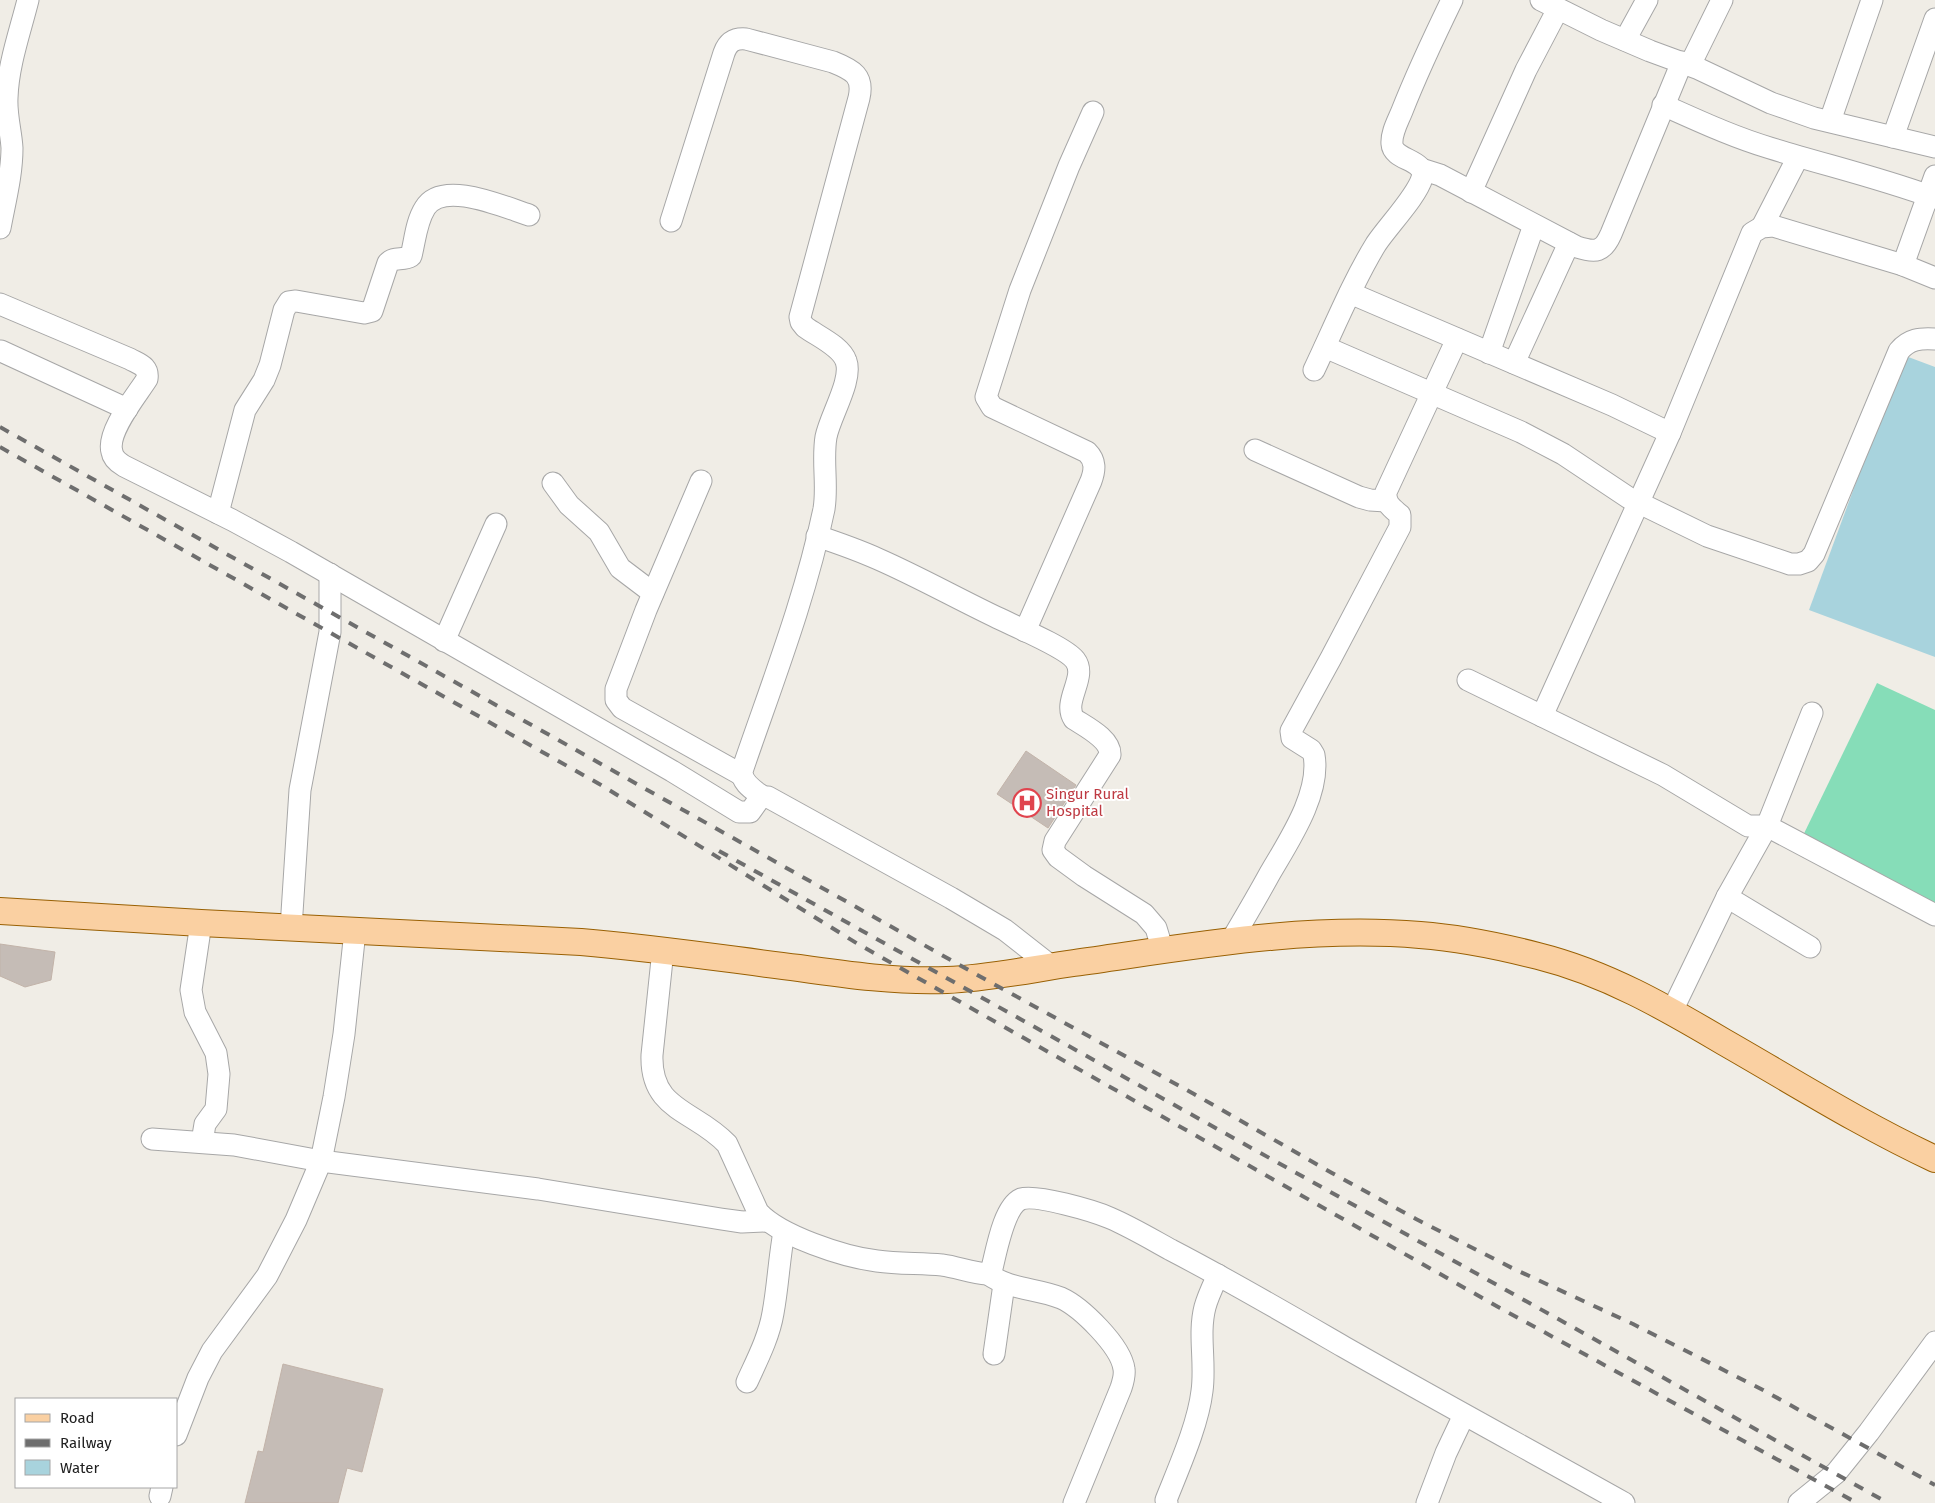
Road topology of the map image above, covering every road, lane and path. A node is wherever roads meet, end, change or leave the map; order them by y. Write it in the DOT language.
graph roads {
  1 [pos="28,0"];
  2 [pos="1452,0"];
  3 [pos="1647,0"];
  4 [pos="1722,0"];
  5 [pos="1872,0"];
  6 [pos="1549,4"];
  7 [pos="1935,19"];
  8 [pos="1625,40"];
  9 [pos="1686,63"];
  10 [pos="1663,105"];
  11 [pos="1093,112"];
  12 [pos="1830,121"];
  13 [pos="1894,137"];
  14 [pos="1935,147"];
  15 [pos="1798,157"];
  16 [pos="1421,169"];
  17 [pos="1933,190"];
  18 [pos="1471,192"];
  19 [pos="529,215"];
  20 [pos="671,221"];
  21 [pos="1534,225"];
  22 [pos="1762,227"];
  23 [pos="0,228"];
  24 [pos="1569,243"];
  25 [pos="1903,266"];
  26 [pos="1935,278"];
  27 [pos="1350,293"];
  28 [pos="0,304"];
  29 [pos="1457,339"];
  30 [pos="1935,339"];
  31 [pos="1325,347"];
  32 [pos="1,351"];
  33 [pos="1490,353"];
  34 [pos="1514,363"];
  35 [pos="1314,370"];
  36 [pos="1432,394"];
  37 [pos="127,409"];
  38 [pos="1670,433"];
  39 [pos="1255,450"];
  40 [pos="700,481"];
  41 [pos="553,482"];
  42 [pos="1386,501"];
  43 [pos="1637,503"];
  44 [pos="218,513"];
  45 [pos="496,524"];
  46 [pos="818,536"];
  47 [pos="330,574"];
  48 [pos="653,593"];
  49 [pos="1025,631"];
  50 [pos="444,640"];
  51 [pos="1468,680"];
  52 [pos="1812,713"];
  53 [pos="1542,716"];
  54 [pos="742,775"];
  55 [pos="763,797"];
  56 [pos="1767,826"];
  57 [pos="1727,897"];
  58 [pos="0,911"];
  59 [pos="1935,915"];
  60 [pos="201,923"];
  61 [pos="291,928"];
  62 [pos="355,930"];
  63 [pos="1232,941"];
  64 [pos="1810,947"];
  65 [pos="663,950"];
  66 [pos="1163,951"];
  67 [pos="1051,966"];
  68 [pos="1672,1012"];
  69 [pos="152,1139"];
  70 [pos="202,1142"];
  71 [pos="1935,1159"];
  72 [pos="321,1161"];
  73 [pos="765,1221"];
  74 [pos="784,1232"];
  75 [pos="1218,1275"];
  76 [pos="996,1279"];
  77 [pos="1935,1342"];
  78 [pos="994,1354"];
  79 [pos="747,1382"];
  80 [pos="1464,1415"];
  81 [pos="178,1429"];
  82 [pos="1810,1500"];
  83 [pos="1074,1503"];
  84 [pos="1167,1503"];
  85 [pos="1427,1503"];
  86 [pos="1624,1503"];
  1 -- 23 [label="street"];
  2 -- 16 [label="street"];
  3 -- 8 [label="street"];
  4 -- 9 [label="street"];
  5 -- 12 [label="street"];
  6 -- 8 [label="street"];
  6 -- 18 [label="street"];
  7 -- 13 [label="street"];
  8 -- 9 [label="street"];
  9 -- 10 [label="street"];
  9 -- 12 [label="street"];
  10 -- 15 [label="street"];
  10 -- 24 [label="street"];
  11 -- 49 [label="street"];
  12 -- 13 [label="street"];
  13 -- 14 [label="street"];
  15 -- 17 [label="street"];
  15 -- 22 [label="street"];
  16 -- 18 [label="street"];
  16 -- 27 [label="street"];
  17 -- 25 [label="street"];
  18 -- 21 [label="street"];
  19 -- 44 [label="street"];
  20 -- 46 [label="street"];
  21 -- 24 [label="street"];
  21 -- 33 [label="street"];
  22 -- 25 [label="street"];
  22 -- 38 [label="street"];
  24 -- 34 [label="street"];
  25 -- 26 [label="street"];
  27 -- 29 [label="street"];
  27 -- 31 [label="street"];
  28 -- 37 [label="street"];
  29 -- 33 [label="street"];
  29 -- 36 [label="street"];
  30 -- 43 [label="street"];
  31 -- 35 [label="street"];
  31 -- 36 [label="street"];
  32 -- 37 [label="street"];
  33 -- 34 [label="street"];
  34 -- 38 [label="street"];
  36 -- 42 [label="street"];
  36 -- 43 [label="street"];
  37 -- 44 [label="street"];
  38 -- 43 [label="street"];
  39 -- 42 [label="street"];
  40 -- 48 [label="street"];
  41 -- 48 [label="street"];
  42 -- 63 [label="street"];
  43 -- 53 [label="street"];
  44 -- 47 [label="street"];
  45 -- 50 [label="street"];
  46 -- 49 [label="street"];
  46 -- 54 [label="street"];
  47 -- 50 [label="street"];
  47 -- 61 [label="street"];
  48 -- 54 [label="street"];
  49 -- 66 [label="street"];
  50 -- 55 [label="street"];
  51 -- 53 [label="street"];
  52 -- 56 [label="street"];
  53 -- 56 [label="street"];
  54 -- 55 [label="street"];
  55 -- 67 [label="street"];
  56 -- 57 [label="street"];
  56 -- 59 [label="street"];
  57 -- 64 [label="street"];
  57 -- 68 [label="street"];
  58 -- 60 [label="main road"];
  60 -- 61 [label="main road"];
  60 -- 70 [label="street"];
  61 -- 62 [label="main road"];
  62 -- 65 [label="main road"];
  62 -- 72 [label="street"];
  63 -- 66 [label="main road"];
  63 -- 68 [label="main road"];
  65 -- 67 [label="main road"];
  65 -- 73 [label="street"];
  66 -- 67 [label="main road"];
  68 -- 71 [label="main road"];
  69 -- 70 [label="street"];
  70 -- 72 [label="street"];
  72 -- 73 [label="street"];
  72 -- 81 [label="street"];
  73 -- 74 [label="street"];
  74 -- 76 [label="street"];
  74 -- 79 [label="street"];
  75 -- 76 [label="street"];
  75 -- 80 [label="street"];
  75 -- 84 [label="street"];
  76 -- 78 [label="street"];
  76 -- 83 [label="street"];
  77 -- 82 [label="street"];
  80 -- 85 [label="street"];
  80 -- 86 [label="street"];
}
